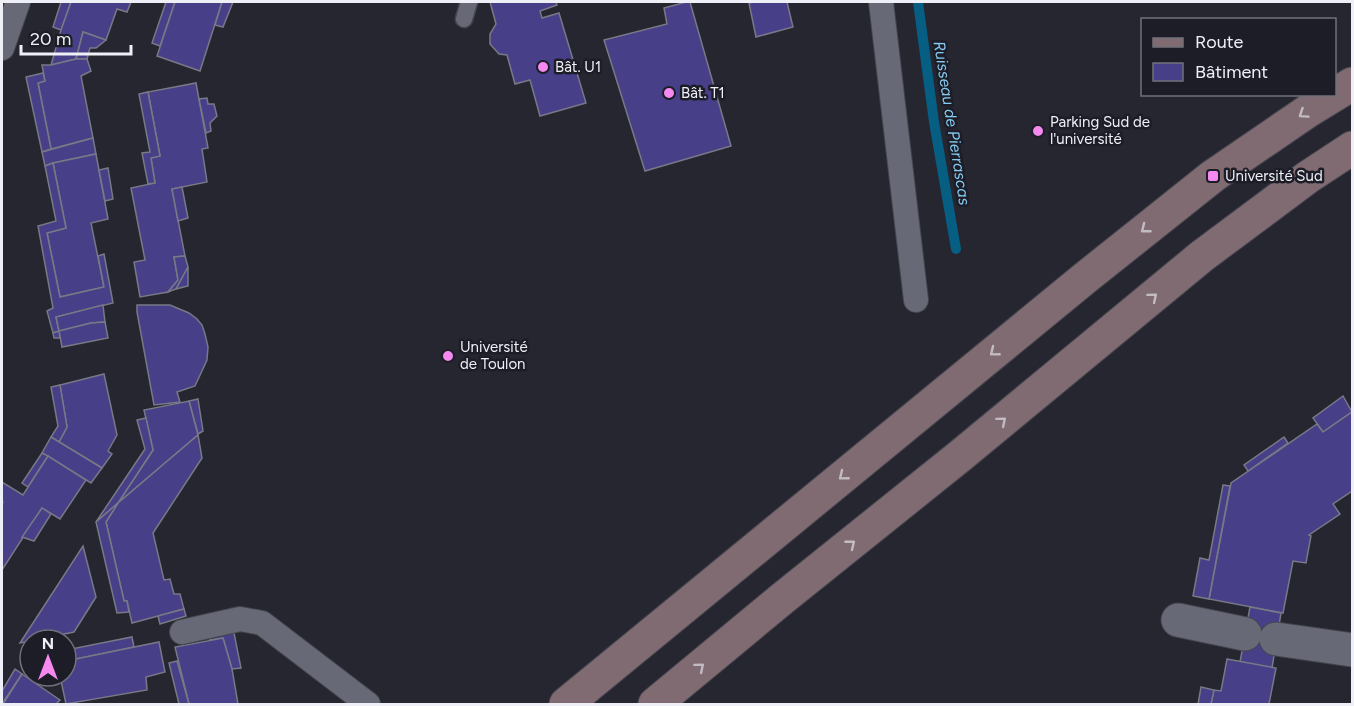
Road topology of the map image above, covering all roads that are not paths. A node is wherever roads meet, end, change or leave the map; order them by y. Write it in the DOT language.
graph roads {
  1 [pos="18,2"];
  2 [pos="469,2"];
  3 [pos="882,2"];
  4 [pos="464,20"];
  5 [pos="2,48"];
  6 [pos="1353,84"];
  7 [pos="1336,94"];
  8 [pos="1333,96"];
  9 [pos="1353,148"];
  10 [pos="916,300"];
  11 [pos="1178,620"];
  12 [pos="182,632"];
  13 [pos="1353,650"];
  14 [pos="368,705"];
  15 [pos="566,705"];
  16 [pos="655,705"];
  1 -- 5 [label="street"];
  2 -- 4 [label="lane"];
  3 -- 10 [label="street"];
  6 -- 7 [label="main road, one-way"];
  8 -- 15 [label="main road, one-way"];
  16 -- 9 [label="main road, one-way"];
  11 -- 13 [label="street"];
  12 -- 14 [label="street"];
}
